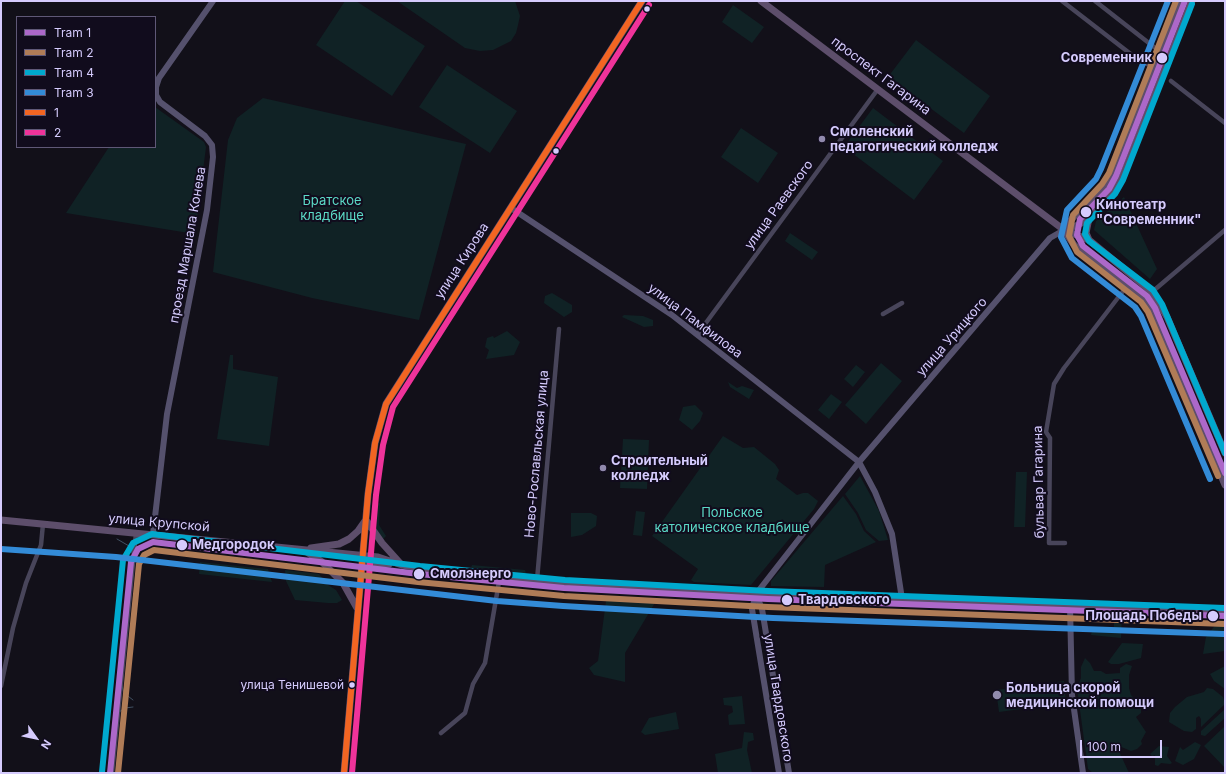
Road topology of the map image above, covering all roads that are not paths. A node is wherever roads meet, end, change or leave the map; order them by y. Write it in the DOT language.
graph roads {
  1 [pos="213,1"];
  2 [pos="642,1"];
  3 [pos="761,1"];
  4 [pos="1062,1"];
  5 [pos="1095,1"];
  6 [pos="1181,1"];
  7 [pos="1192,1"];
  8 [pos="1154,47"];
  9 [pos="1147,64"];
  10 [pos="1171,81"];
  11 [pos="878,89"];
  12 [pos="1225,123"];
  13 [pos="511,208"];
  14 [pos="1089,218"];
  15 [pos="1064,230"];
  16 [pos="1225,230"];
  17 [pos="1089,240"];
  18 [pos="1127,286"];
  19 [pos="1152,292"];
  20 [pos="902,302"];
  21 [pos="883,314"];
  22 [pos="559,329"];
  23 [pos="697,335"];
  24 [pos="1225,453"];
  25 [pos="859,462"];
  26 [pos="1225,485"];
  27 [pos="1,520"];
  28 [pos="366,520"];
  29 [pos="43,524"];
  30 [pos="136,532"];
  31 [pos="154,534"];
  32 [pos="1065,544"];
  33 [pos="302,549"];
  34 [pos="362,559"];
  35 [pos="402,565"];
  36 [pos="500,576"];
  37 [pos="538,580"];
  38 [pos="756,594"];
  39 [pos="902,599"];
  40 [pos="1070,605"];
  41 [pos="358,610"];
  42 [pos="1225,611"];
  43 [pos="1,686"];
  44 [pos="441,733"];
  45 [pos="783,734"];
  46 [pos="772,735"];
  47 [pos="112,773"];
  48 [pos="344,773"];
  49 [pos="779,773"];
  50 [pos="789,773"];
  51 [pos="1083,773"];
  1 -- 31 [label="street, проезд Маршала Конева"];
  2 -- 13 [label="main road, улица Кирова"];
  3 -- 11 [label="main road, проспект Гагарина"];
  4 -- 9 [label="street"];
  5 -- 8 [label="street"];
  6 -- 15 [label="main road"];
  7 -- 14 [label="main road"];
  10 -- 12 [label="street"];
  11 -- 15 [label="main road, проспект Гагарина"];
  11 -- 23 [label="street, улица Раевского"];
  13 -- 23 [label="street, улица Памфилова"];
  13 -- 28 [label="main road, улица Кирова"];
  14 -- 15 [label="main road"];
  14 -- 17 [label="main road"];
  15 -- 17 [label="main road, проспект Гагарина"];
  15 -- 18 [label="main road, проспект Гагарина"];
  15 -- 25 [label="street, улица Урицкого"];
  16 -- 19 [label="street"];
  17 -- 19 [label="main road, проспект Гагарина"];
  18 -- 26 [label="main road, проспект Гагарина"];
  18 -- 32 [label="street, бульвар Гагарина"];
  19 -- 24 [label="main road, проспект Гагарина"];
  20 -- 21 [label="street"];
  22 -- 37 [label="street, Ново-Рославльская улица"];
  23 -- 25 [label="street, улица Памфилова"];
  25 -- 38 [label="street, улица Урицкого"];
  25 -- 39 [label="street"];
  27 -- 29 [label="main road, улица Крупской"];
  28 -- 33 [label="main road"];
  28 -- 34 [label="main road, улица Кирова"];
  28 -- 35 [label="main road"];
  29 -- 30 [label="main road, улица Крупской"];
  29 -- 43 [label="street"];
  30 -- 31 [label="main road, улица Крупской"];
  30 -- 47 [label="street"];
  31 -- 33 [label="main road, улица Крупской"];
  33 -- 34 [label="main road, улица Крупской"];
  33 -- 41 [label="main road"];
  34 -- 35 [label="main road"];
  34 -- 41 [label="main road, улица Кирова"];
  35 -- 36 [label="main road"];
  36 -- 37 [label="main road"];
  36 -- 44 [label="street"];
  37 -- 38 [label="main road"];
  38 -- 39 [label="main road"];
  38 -- 45 [label="street, улица Твардовского"];
  38 -- 46 [label="street, улица Твардовского"];
  39 -- 40 [label="main road"];
  40 -- 42 [label="main road"];
  40 -- 51 [label="street"];
  41 -- 48 [label="main road, улица Кирова"];
  45 -- 46 [label="street"];
  45 -- 50 [label="street, улица Твардовского"];
  46 -- 49 [label="street, улица Твардовского"];
}
